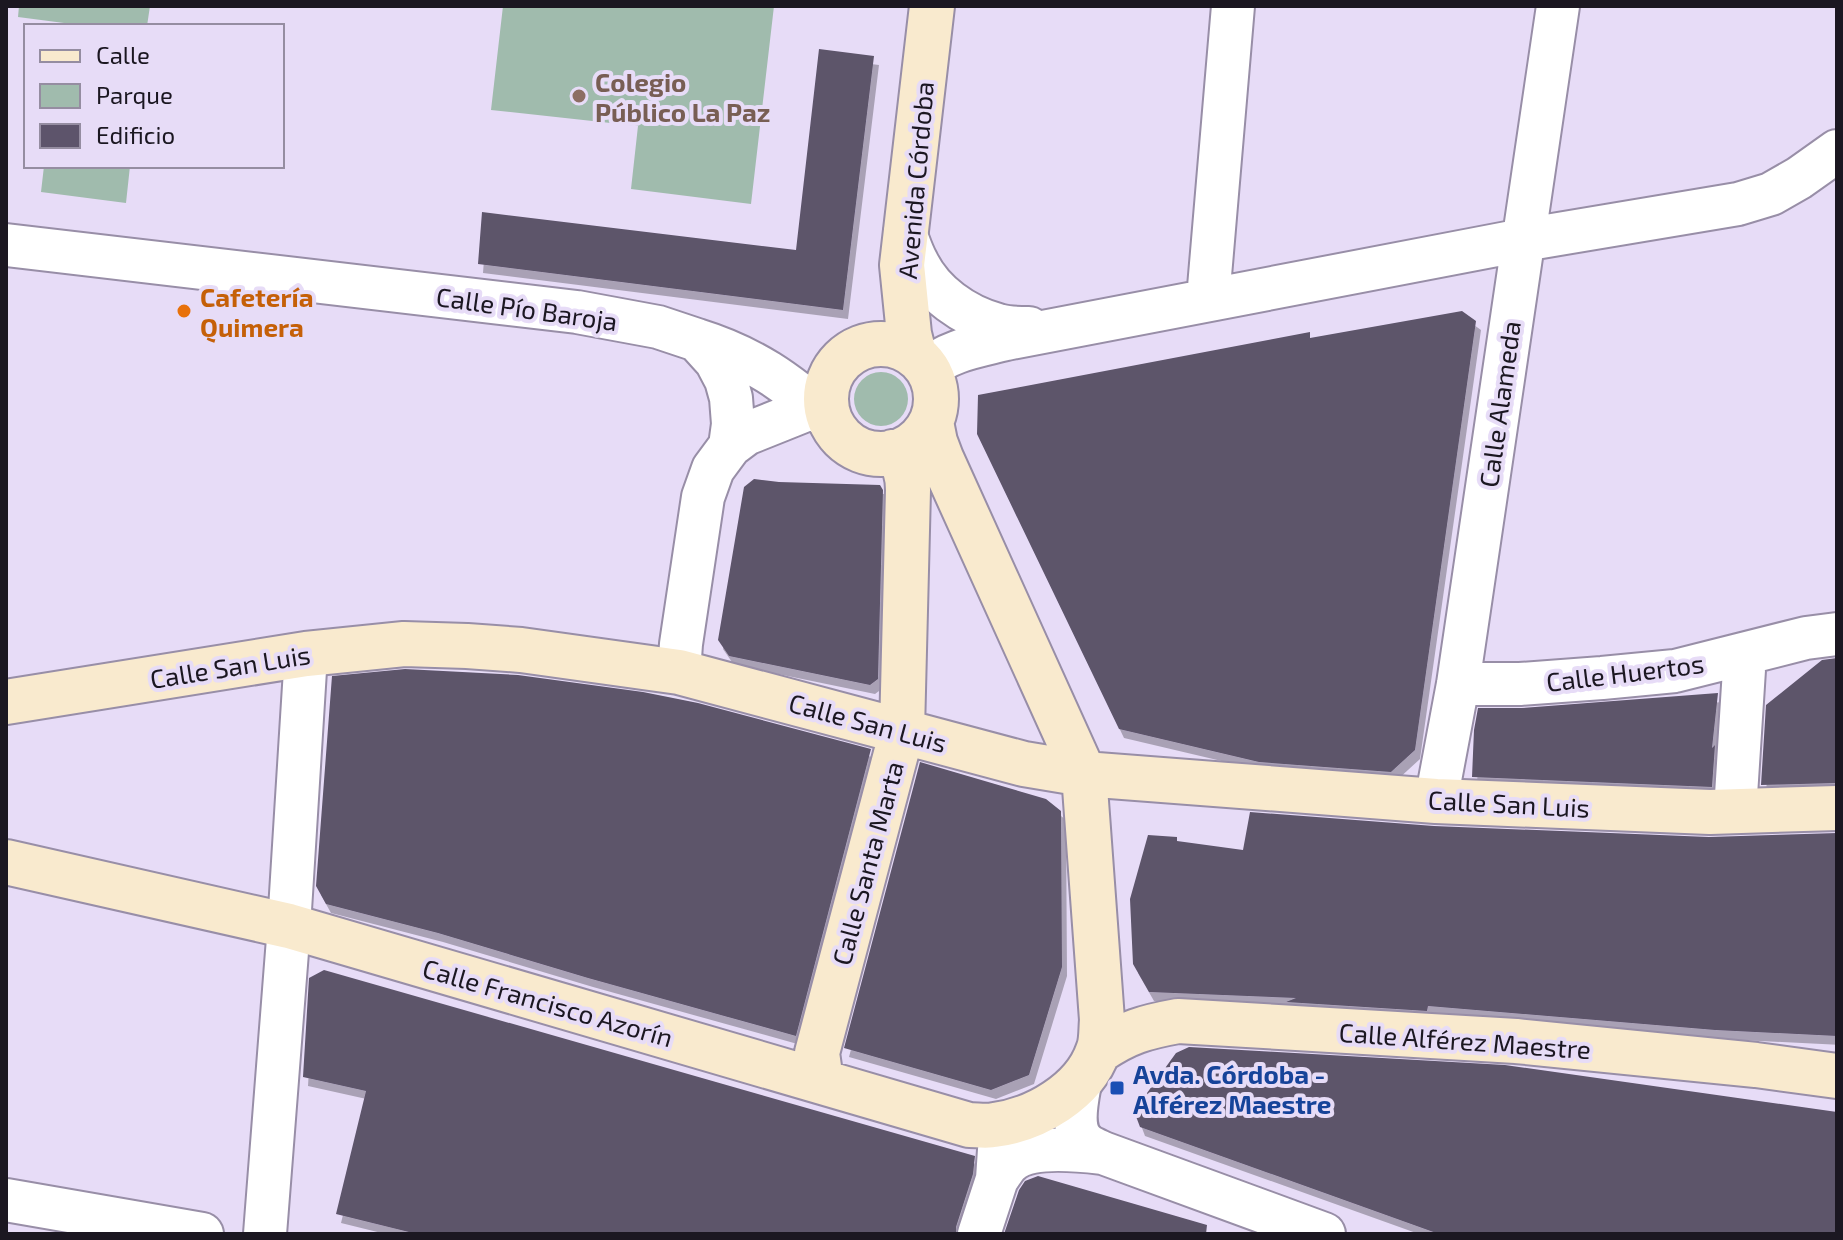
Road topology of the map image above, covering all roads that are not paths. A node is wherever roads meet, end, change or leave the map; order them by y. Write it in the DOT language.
graph roads {
  1 [pos="932,6"];
  2 [pos="1233,6"];
  3 [pos="1558,6"];
  4 [pos="1837,151"];
  5 [pos="1523,240"];
  6 [pos="6,245"];
  7 [pos="904,249"];
  8 [pos="1208,299"];
  9 [pos="1070,326"];
  10 [pos="697,340"];
  11 [pos="863,346"];
  12 [pos="921,362"];
  13 [pos="823,405"];
  14 [pos="931,422"];
  15 [pos="730,446"];
  16 [pos="893,452"];
  17 [pos="1837,634"];
  18 [pos="306,654"];
  19 [pos="1745,654"];
  20 [pos="679,672"];
  21 [pos="1458,684"];
  22 [pos="6,702"];
  23 [pos="902,731"];
  24 [pos="1084,774"];
  25 [pos="1436,801"];
  26 [pos="1837,808"];
  27 [pos="1735,811"];
  28 [pos="6,862"];
  29 [pos="289,926"];
  30 [pos="1089,1067"];
  31 [pos="1837,1076"];
  32 [pos="826,1082"];
  33 [pos="992,1126"];
  34 [pos="1103,1153"];
  35 [pos="997,1179"];
  36 [pos="6,1200"];
  37 [pos="202,1234"];
  38 [pos="265,1234"];
  39 [pos="979,1234"];
  40 [pos="1324,1234"];
  1 -- 7 [label="main road, Avenida Córdoba"];
  2 -- 8 [label="street"];
  3 -- 5 [label="street, Calle Alameda"];
  4 -- 5 [label="street"];
  5 -- 8 [label="street"];
  5 -- 21 [label="street, Calle Alameda"];
  6 -- 10 [label="street, Calle Pío Baroja"];
  7 -- 9 [label="street"];
  7 -- 11 [label="main road"];
  7 -- 12 [label="main road, Avenida Córdoba"];
  8 -- 9 [label="street"];
  9 -- 12 [label="street"];
  10 -- 13 [label="street, Calle Pío Baroja"];
  10 -- 15 [label="street"];
  11 -- 12 [label="main road"];
  11 -- 13 [label="main road"];
  12 -- 14 [label="main road"];
  13 -- 15 [label="street"];
  13 -- 16 [label="main road"];
  14 -- 16 [label="main road"];
  14 -- 24 [label="main road"];
  15 -- 20 [label="street"];
  16 -- 23 [label="main road, Calle Santa Marta"];
  17 -- 19 [label="street, Calle Huertos"];
  18 -- 20 [label="main road, Calle San Luis"];
  18 -- 22 [label="main road, Calle San Luis"];
  18 -- 29 [label="street"];
  19 -- 21 [label="street, Calle Huertos"];
  19 -- 27 [label="street"];
  20 -- 23 [label="main road, Calle San Luis"];
  21 -- 25 [label="street, Calle Alameda"];
  23 -- 24 [label="main road, Calle San Luis"];
  23 -- 32 [label="main road, Calle Santa Marta"];
  24 -- 25 [label="main road, Calle San Luis"];
  24 -- 30 [label="main road"];
  25 -- 27 [label="main road, Calle San Luis"];
  26 -- 27 [label="main road, Calle San Luis"];
  28 -- 29 [label="main road, Calle Francisco Azorín"];
  29 -- 32 [label="main road, Calle Francisco Azorín"];
  29 -- 38 [label="street"];
  30 -- 31 [label="main road, Calle Alférez Maestre"];
  30 -- 33 [label="main road, Calle Francisco Azorín"];
  30 -- 34 [label="street"];
  32 -- 33 [label="main road, Calle Francisco Azorín"];
  33 -- 35 [label="street"];
  34 -- 35 [label="street"];
  34 -- 40 [label="street"];
  35 -- 39 [label="street"];
  36 -- 37 [label="street"];
}
